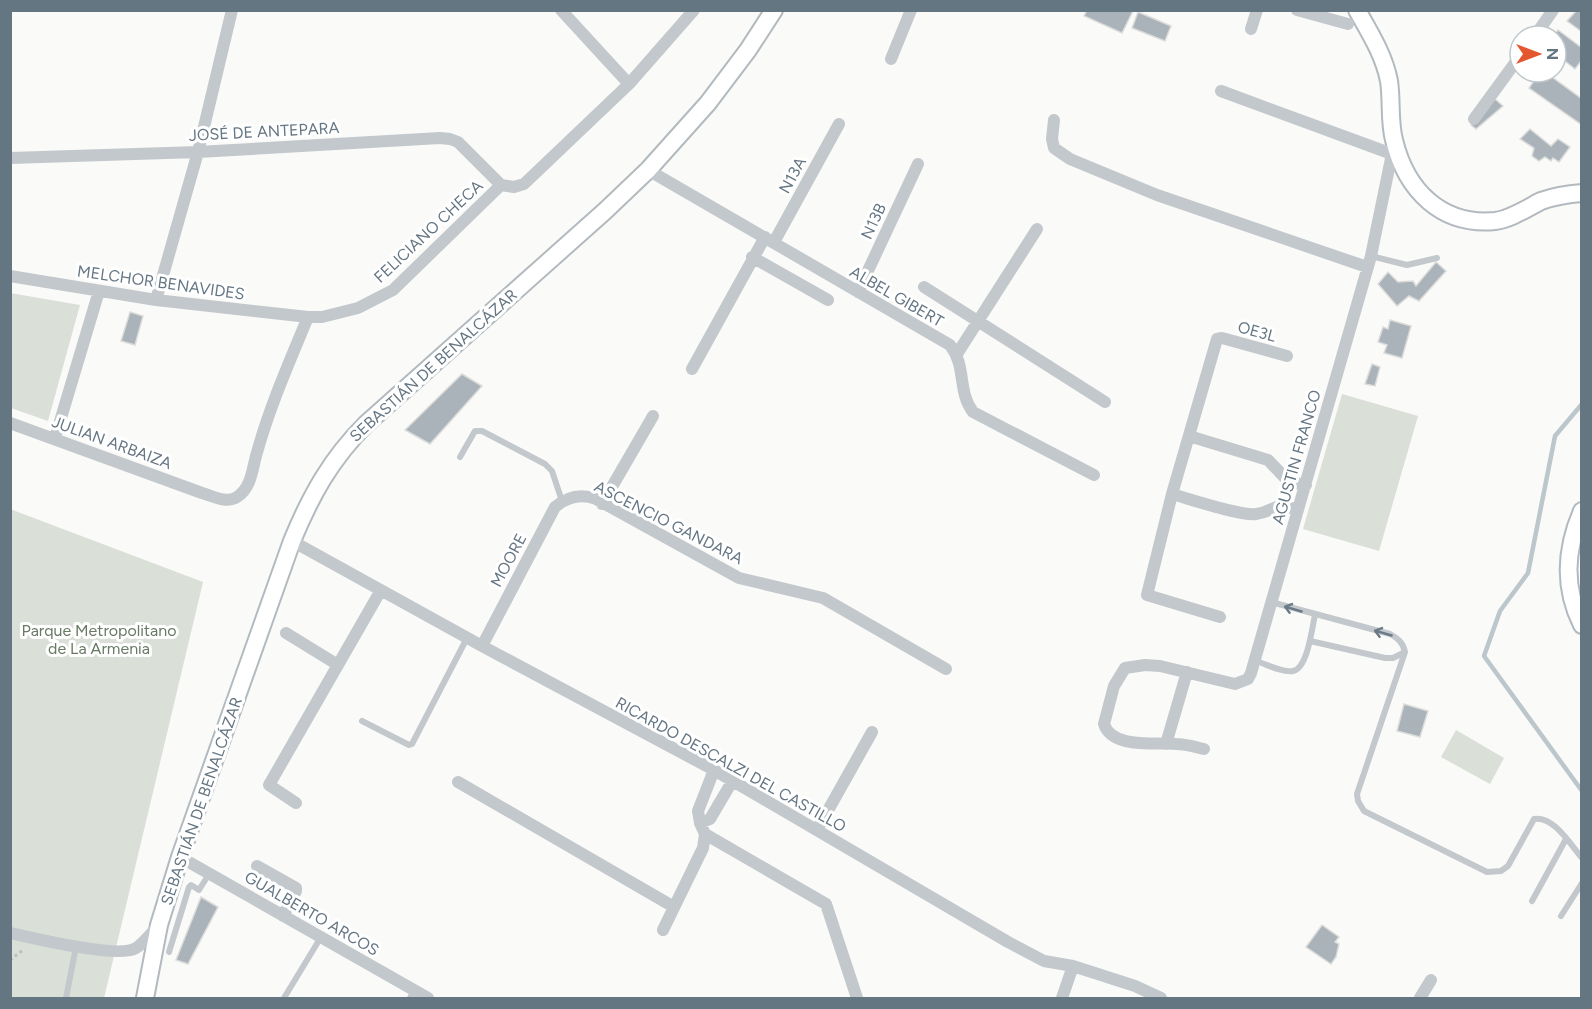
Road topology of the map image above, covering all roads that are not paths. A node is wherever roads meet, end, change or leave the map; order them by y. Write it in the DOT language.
graph roads {
  1 [pos="232,10"];
  2 [pos="561,10"];
  3 [pos="694,10"];
  4 [pos="774,10"];
  5 [pos="911,10"];
  6 [pos="1257,10"];
  7 [pos="1298,10"];
  8 [pos="1553,10"];
  9 [pos="1353,17"];
  10 [pos="1543,24"];
  11 [pos="1251,29"];
  12 [pos="891,59"];
  13 [pos="1508,72"];
  14 [pos="629,84"];
  15 [pos="1221,91"];
  16 [pos="1474,119"];
  17 [pos="1054,120"];
  18 [pos="839,124"];
  19 [pos="1393,147"];
  20 [pos="198,152"];
  21 [pos="10,158"];
  22 [pos="918,164"];
  23 [pos="648,170"];
  24 [pos="501,185"];
  25 [pos="1581,193"];
  26 [pos="1037,229"];
  27 [pos="769,239"];
  28 [pos="752,257"];
  29 [pos="1437,258"];
  30 [pos="1369,261"];
  31 [pos="10,276"];
  32 [pos="924,287"];
  33 [pos="99,291"];
  34 [pos="858,292"];
  35 [pos="156,300"];
  36 [pos="828,300"];
  37 [pos="308,317"];
  38 [pos="977,322"];
  39 [pos="957,354"];
  40 [pos="1287,356"];
  41 [pos="692,369"];
  42 [pos="1105,402"];
  43 [pos="653,416"];
  44 [pos="10,423"];
  45 [pos="1189,436"];
  46 [pos="55,438"];
  47 [pos="460,457"];
  48 [pos="1094,475"];
  49 [pos="1306,485"];
  50 [pos="1172,494"];
  51 [pos="567,500"];
  52 [pos="602,504"];
  53 [pos="1298,510"];
  54 [pos="1581,511"];
  55 [pos="292,541"];
  56 [pos="381,590"];
  57 [pos="1271,602"];
  58 [pos="1315,615"];
  59 [pos="1220,617"];
  60 [pos="1581,625"];
  61 [pos="286,633"];
  62 [pos="467,638"];
  63 [pos="1310,641"];
  64 [pos="482,646"];
  65 [pos="1406,652"];
  66 [pos="1256,661"];
  67 [pos="338,665"];
  68 [pos="946,669"];
  69 [pos="1188,672"];
  70 [pos="362,721"];
  71 [pos="872,732"];
  72 [pos="1166,744"];
  73 [pos="1204,749"];
  74 [pos="714,770"];
  75 [pos="733,780"];
  76 [pos="458,782"];
  77 [pos="296,803"];
  78 [pos="703,829"];
  79 [pos="817,830"];
  80 [pos="1566,839"];
  81 [pos="180,857"];
  82 [pos="1581,858"];
  83 [pos="257,866"];
  84 [pos="210,874"];
  85 [pos="1581,883"];
  86 [pos="1532,901"];
  87 [pos="674,907"];
  88 [pos="283,915"];
  89 [pos="1561,916"];
  90 [pos="159,925"];
  91 [pos="663,930"];
  92 [pos="10,933"];
  93 [pos="321,937"];
  94 [pos="76,946"];
  95 [pos="170,952"];
  96 [pos="1073,966"];
  97 [pos="1431,980"];
  98 [pos="412,994"];
  99 [pos="66,999"];
  100 [pos="145,999"];
  101 [pos="284,999"];
  102 [pos="428,999"];
  103 [pos="857,999"];
  104 [pos="1062,999"];
  105 [pos="1161,999"];
  106 [pos="1420,999"];
  1 -- 20 [label="street"];
  2 -- 14 [label="street"];
  3 -- 14 [label="street, FELICIANO CHECA"];
  4 -- 23 [label="main road, SEBASTIÁN DE BENALCÁZAR"];
  5 -- 12 [label="street"];
  6 -- 11 [label="street"];
  7 -- 9 [label="street"];
  8 -- 10 [label="street"];
  9 -- 19 [label="main road"];
  13 -- 16 [label="street"];
  14 -- 24 [label="street, FELICIANO CHECA"];
  15 -- 19 [label="street"];
  17 -- 30 [label="street"];
  18 -- 27 [label="street, N13A"];
  19 -- 25 [label="main road"];
  19 -- 30 [label="street, AGUSTIN FRANCO"];
  20 -- 21 [label="street, JOSÉ DE ANTEPARA"];
  20 -- 24 [label="street, JOSÉ DE ANTEPARA"];
  20 -- 35 [label="street"];
  22 -- 34 [label="street, N13B"];
  23 -- 27 [label="street, ALBEL GIBERT"];
  23 -- 55 [label="main road, SEBASTIÁN DE BENALCÁZAR"];
  24 -- 37 [label="street, FELICIANO CHECA"];
  26 -- 38 [label="street"];
  27 -- 28 [label="street, N13A"];
  27 -- 34 [label="street, ALBEL GIBERT"];
  28 -- 36 [label="street"];
  28 -- 41 [label="street, N13A"];
  29 -- 30 [label="lane"];
  30 -- 49 [label="street, AGUSTIN FRANCO"];
  31 -- 33 [label="street, MELCHOR BENAVIDES"];
  32 -- 38 [label="street"];
  33 -- 35 [label="street, MELCHOR BENAVIDES"];
  33 -- 46 [label="street"];
  34 -- 39 [label="street, ALBEL GIBERT"];
  35 -- 37 [label="street, MELCHOR BENAVIDES"];
  37 -- 46 [label="street, JULIAN ARBAIZA"];
  38 -- 39 [label="street"];
  38 -- 42 [label="street"];
  39 -- 48 [label="street"];
  40 -- 45 [label="street, OE3L"];
  43 -- 52 [label="street"];
  44 -- 46 [label="street, JULIAN ARBAIZA"];
  45 -- 49 [label="street"];
  45 -- 50 [label="street"];
  47 -- 51 [label="lane"];
  49 -- 53 [label="street, AGUSTIN FRANCO"];
  50 -- 53 [label="street"];
  50 -- 59 [label="street"];
  51 -- 52 [label="street, ASCENCIO GANDARA"];
  51 -- 64 [label="street, MOORE"];
  52 -- 68 [label="street, ASCENCIO GANDARA"];
  53 -- 57 [label="street, AGUSTIN FRANCO"];
  54 -- 60 [label="main road"];
  55 -- 56 [label="street, RICARDO DESCALZI DEL CASTILLO"];
  55 -- 81 [label="main road, SEBASTIÁN DE BENALCÁZAR"];
  56 -- 62 [label="street, RICARDO DESCALZI DEL CASTILLO"];
  56 -- 67 [label="street"];
  58 -- 57 [label="lane, one-way"];
  57 -- 66 [label="street, AGUSTIN FRANCO"];
  58 -- 63 [label="lane"];
  65 -- 58 [label="lane, one-way"];
  61 -- 67 [label="street"];
  62 -- 64 [label="street, RICARDO DESCALZI DEL CASTILLO"];
  62 -- 70 [label="lane"];
  63 -- 65 [label="lane"];
  63 -- 66 [label="lane"];
  64 -- 74 [label="street, RICARDO DESCALZI DEL CASTILLO"];
  65 -- 80 [label="lane"];
  66 -- 69 [label="street, AGUSTIN FRANCO"];
  67 -- 77 [label="street"];
  69 -- 72 [label="street"];
  69 -- 72 [label="street, AGUSTIN FRANCO"];
  71 -- 79 [label="street"];
  72 -- 73 [label="street"];
  74 -- 75 [label="street, RICARDO DESCALZI DEL CASTILLO"];
  74 -- 78 [label="street"];
  75 -- 78 [label="street"];
  75 -- 79 [label="street, RICARDO DESCALZI DEL CASTILLO"];
  76 -- 87 [label="street"];
  78 -- 87 [label="street"];
  78 -- 103 [label="street"];
  79 -- 96 [label="street, RICARDO DESCALZI DEL CASTILLO"];
  80 -- 82 [label="lane"];
  80 -- 86 [label="lane"];
  81 -- 84 [label="street, GUALBERTO ARCOS"];
  81 -- 90 [label="main road, SEBASTIÁN DE BENALCÁZAR"];
  83 -- 88 [label="street"];
  84 -- 88 [label="street, GUALBERTO ARCOS"];
  84 -- 95 [label="lane"];
  85 -- 89 [label="lane"];
  87 -- 91 [label="street"];
  88 -- 93 [label="street, GUALBERTO ARCOS"];
  90 -- 94 [label="street"];
  90 -- 100 [label="main road, SEBASTIÁN DE BENALCÁZAR"];
  92 -- 94 [label="street"];
  93 -- 98 [label="street, GUALBERTO ARCOS"];
  93 -- 101 [label="lane"];
  94 -- 99 [label="lane"];
  96 -- 104 [label="street"];
  96 -- 105 [label="street, RICARDO DESCALZI DEL CASTILLO"];
  97 -- 106 [label="street"];
  98 -- 102 [label="street, GUALBERTO ARCOS"];
}
